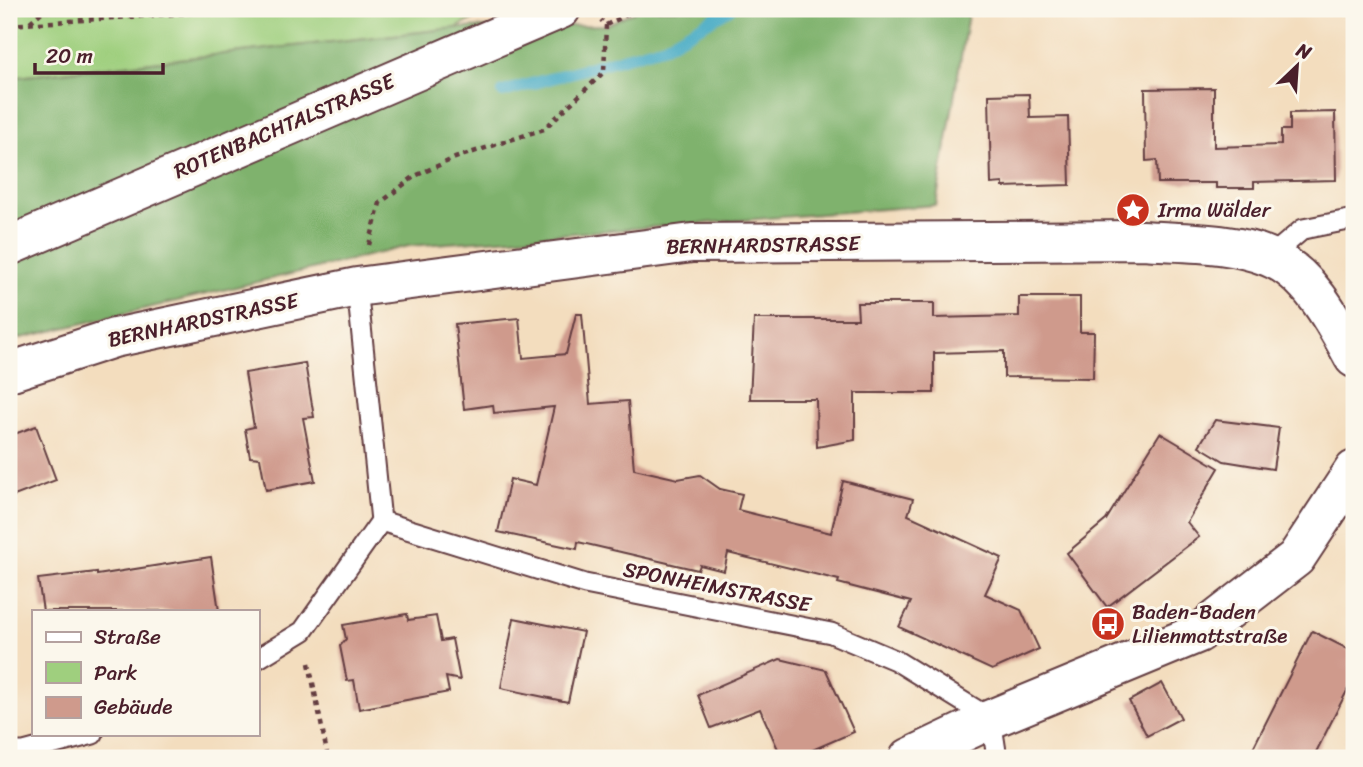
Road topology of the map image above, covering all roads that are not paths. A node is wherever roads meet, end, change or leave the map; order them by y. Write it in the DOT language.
graph roads {
  1 [pos="561,9"];
  2 [pos="1354,219"];
  3 [pos="9,246"];
  4 [pos="1270,257"];
  5 [pos="357,287"];
  6 [pos="1354,358"];
  7 [pos="9,372"];
  8 [pos="1354,470"];
  9 [pos="381,522"];
  10 [pos="259,658"];
  11 [pos="991,719"];
  12 [pos="85,736"];
  13 [pos="9,752"];
  14 [pos="909,758"];
  15 [pos="996,758"];
  1 -- 3 [label="street, ROTENBACHTALSTRASSE"];
  2 -- 4 [label="lane"];
  4 -- 5 [label="street, BERNHARDSTRASSE"];
  4 -- 6 [label="street, BERNHARDSTRASSE"];
  5 -- 7 [label="street, BERNHARDSTRASSE"];
  5 -- 9 [label="lane"];
  8 -- 11 [label="street"];
  9 -- 10 [label="lane"];
  9 -- 11 [label="lane, SPONHEIMSTRASSE"];
  11 -- 14 [label="street"];
  11 -- 15 [label="lane"];
  12 -- 13 [label="lane"];
}
